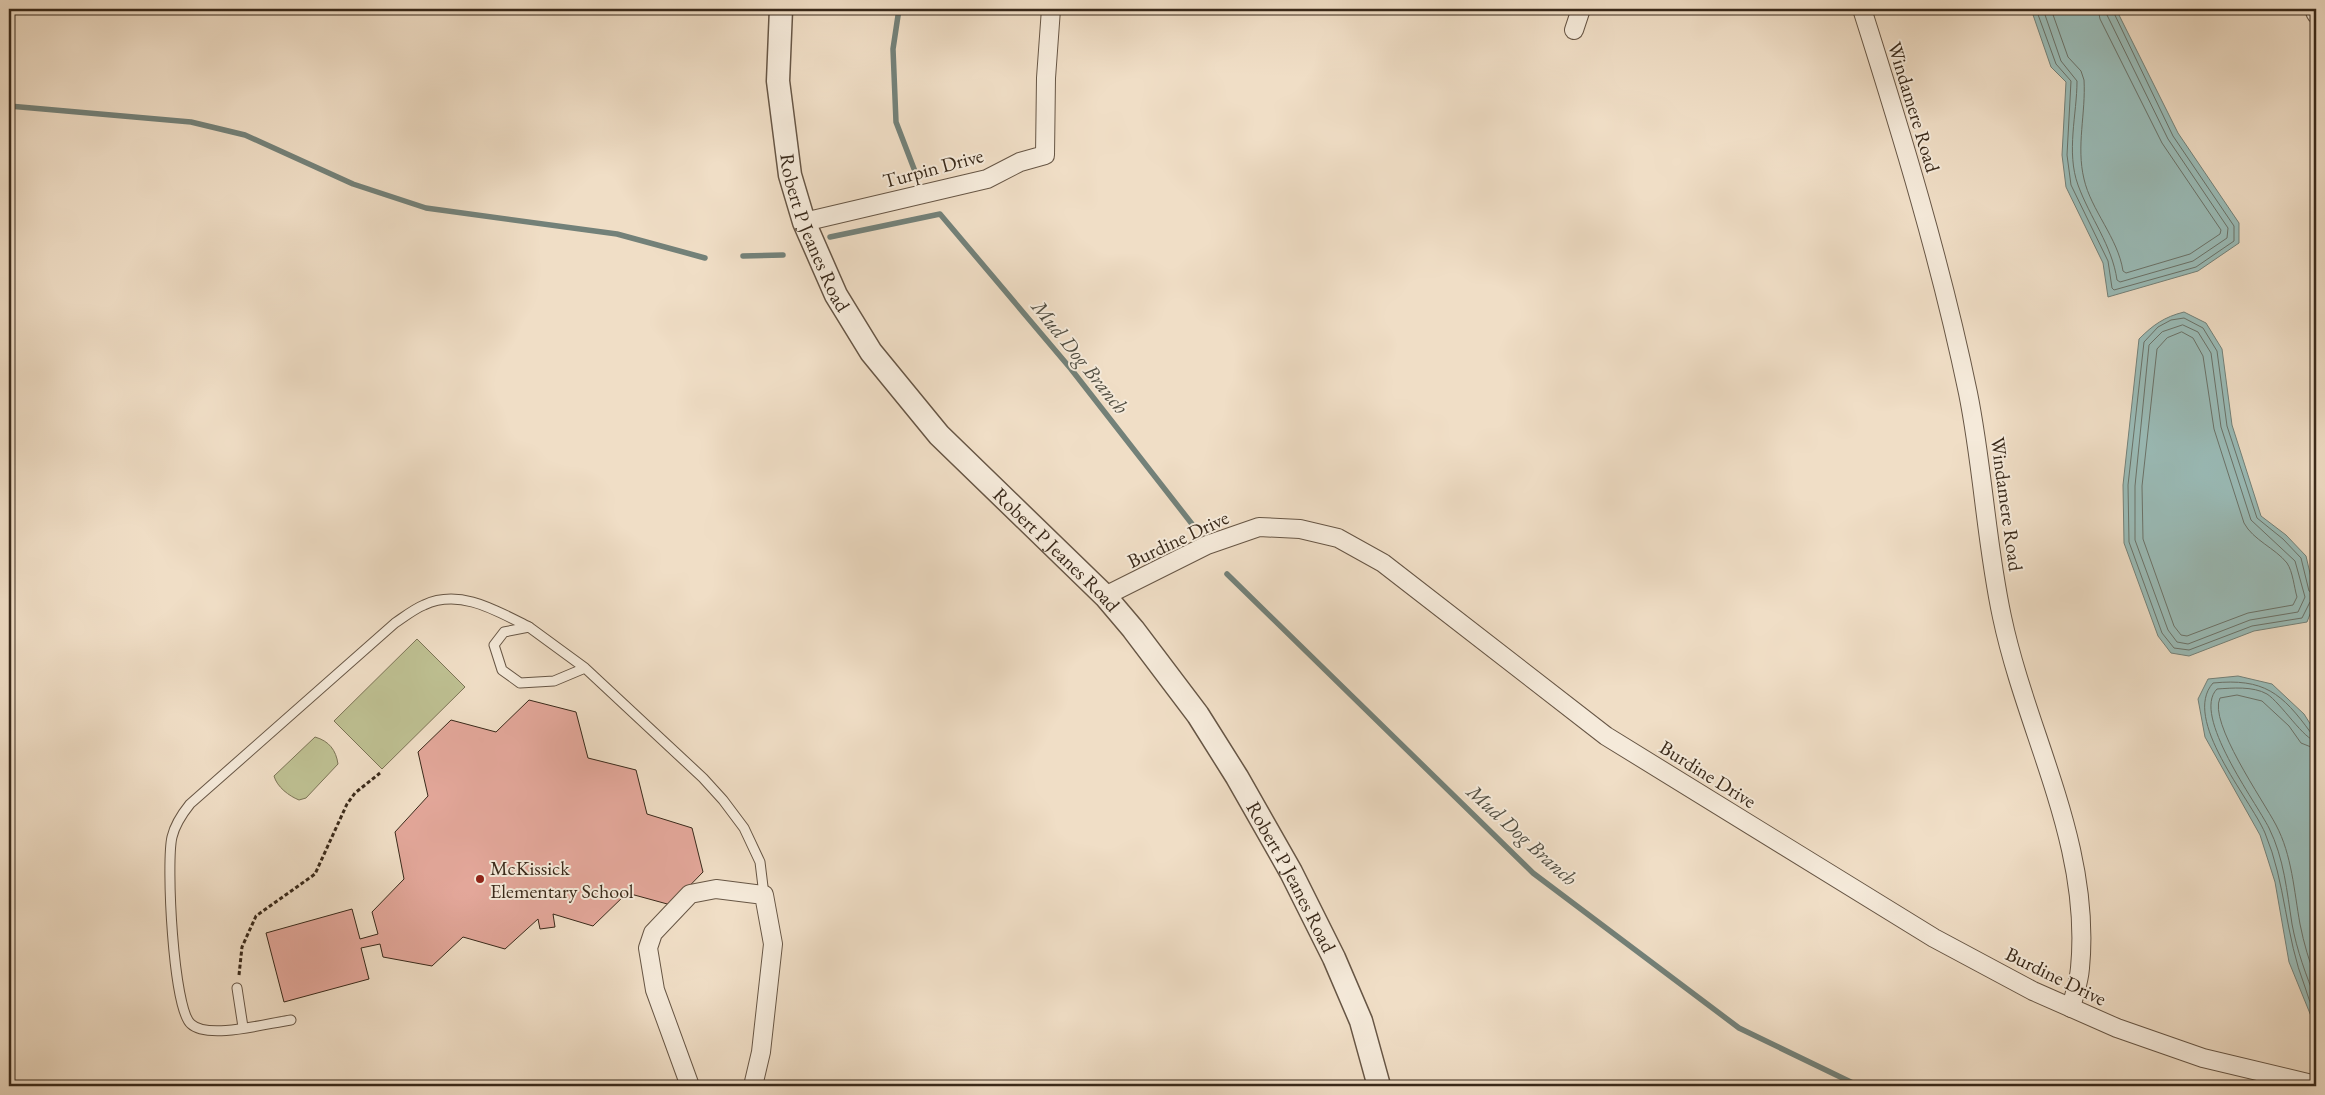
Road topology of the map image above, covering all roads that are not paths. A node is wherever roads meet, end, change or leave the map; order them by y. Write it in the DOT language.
graph roads {
  1 [pos="781,9"];
  2 [pos="1051,9"];
  3 [pos="1580,9"];
  4 [pos="1862,9"];
  5 [pos="2314,9"];
  6 [pos="2316,14"];
  7 [pos="1574,30"];
  8 [pos="804,222"];
  9 [pos="1105,596"];
  10 [pos="529,627"];
  11 [pos="585,668"];
  12 [pos="764,895"];
  13 [pos="237,988"];
  14 [pos="2071,1008"];
  15 [pos="291,1020"];
  16 [pos="243,1027"];
  17 [pos="2316,1085"];
  18 [pos="690,1086"];
  19 [pos="753,1086"];
  20 [pos="1379,1086"];
  1 -- 8 [label="street, Robert P Jeanes Road"];
  2 -- 8 [label="street, Turpin Drive"];
  3 -- 7 [label="street"];
  4 -- 14 [label="street, Windamere Road"];
  5 -- 6 [label="street"];
  8 -- 9 [label="street, Robert P Jeanes Road"];
  9 -- 14 [label="street, Burdine Drive"];
  9 -- 20 [label="street, Robert P Jeanes Road"];
  10 -- 11 [label="lane"];
  10 -- 11 [label="lane"];
  10 -- 16 [label="lane"];
  11 -- 12 [label="lane"];
  12 -- 18 [label="street"];
  12 -- 19 [label="street"];
  13 -- 16 [label="lane"];
  14 -- 17 [label="street, Burdine Drive"];
  15 -- 16 [label="lane"];
}
